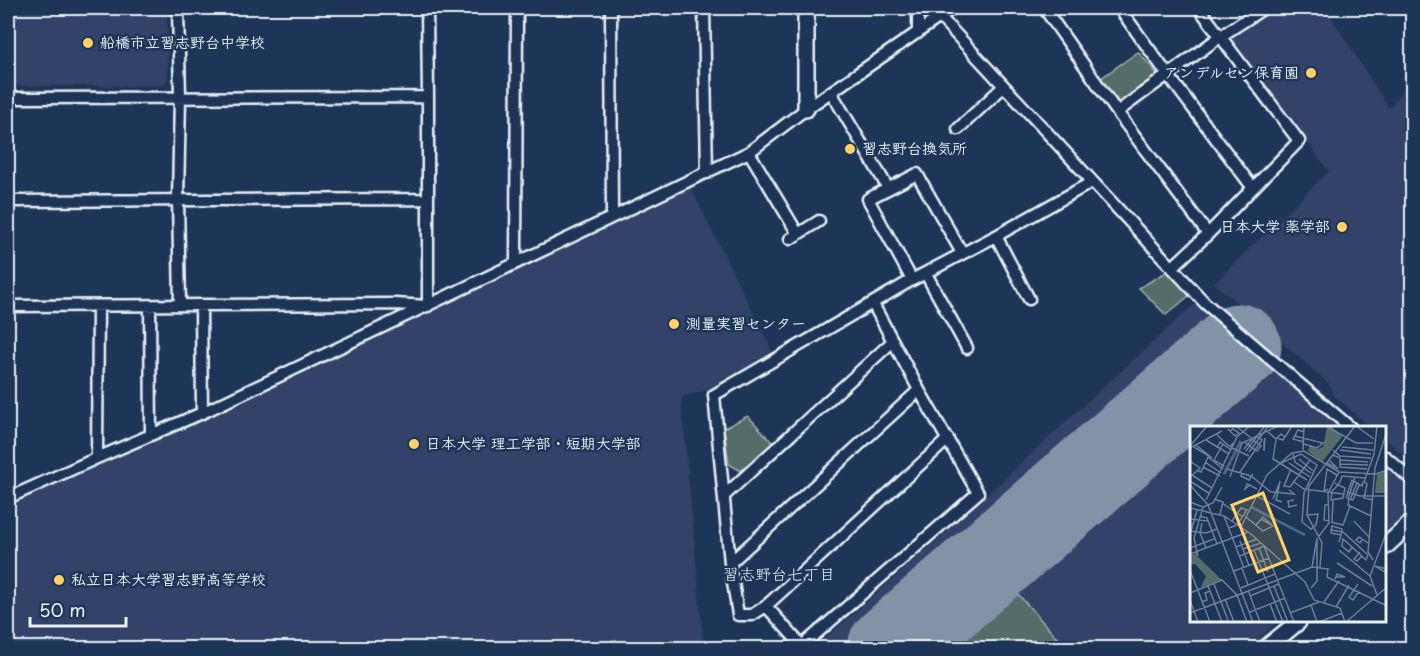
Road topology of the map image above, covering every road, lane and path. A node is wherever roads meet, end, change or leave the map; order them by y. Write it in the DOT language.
graph roads {
  1 [pos="178,8"];
  2 [pos="426,8"];
  3 [pos="517,8"];
  4 [pos="611,8"];
  5 [pos="704,8"];
  6 [pos="806,8"];
  7 [pos="918,8"];
  8 [pos="953,8"];
  9 [pos="1044,8"];
  10 [pos="1119,8"];
  11 [pos="1198,8"];
  12 [pos="1264,8"];
  13 [pos="940,17"];
  14 [pos="918,33"];
  15 [pos="1221,36"];
  16 [pos="1168,75"];
  17 [pos="1003,87"];
  18 [pos="831,92"];
  19 [pos="180,97"];
  20 [pos="428,97"];
  21 [pos="8,98"];
  22 [pos="806,109"];
  23 [pos="1117,112"];
  24 [pos="958,129"];
  25 [pos="749,152"];
  26 [pos="706,173"];
  27 [pos="1092,182"];
  28 [pos="888,188"];
  29 [pos="1253,188"];
  30 [pos="427,199"];
  31 [pos="178,200"];
  32 [pos="8,201"];
  33 [pos="612,217"];
  34 [pos="819,221"];
  35 [pos="1209,234"];
  36 [pos="996,236"];
  37 [pos="962,253"];
  38 [pos="516,262"];
  39 [pos="1176,264"];
  40 [pos="926,274"];
  41 [pos="912,280"];
  42 [pos="1029,299"];
  43 [pos="873,304"];
  44 [pos="180,305"];
  45 [pos="201,305"];
  46 [pos="8,306"];
  47 [pos="98,306"];
  48 [pos="150,306"];
  49 [pos="428,306"];
  50 [pos="893,341"];
  51 [pos="967,348"];
  52 [pos="919,390"];
  53 [pos="202,413"];
  54 [pos="1349,426"];
  55 [pos="151,435"];
  56 [pos="948,439"];
  57 [pos="97,458"];
  58 [pos="1387,458"];
  59 [pos="1413,480"];
  60 [pos="724,496"];
  61 [pos="8,498"];
  62 [pos="1413,522"];
  63 [pos="1387,545"];
  64 [pos="730,563"];
  65 [pos="766,606"];
  66 [pos="1296,623"];
  67 [pos="1413,646"];
  68 [pos="1266,648"];
  69 [pos="1408,648"];
  1 -- 19 [label="street"];
  2 -- 20 [label="street"];
  3 -- 38 [label="street"];
  4 -- 33 [label="street"];
  5 -- 26 [label="street"];
  6 -- 22 [label="street"];
  7 -- 14 [label="street"];
  8 -- 13 [label="street"];
  9 -- 23 [label="street"];
  10 -- 16 [label="street"];
  11 -- 15 [label="street"];
  12 -- 15 [label="street"];
  13 -- 14 [label="street"];
  13 -- 17 [label="street"];
  14 -- 18 [label="street"];
  15 -- 16 [label="street"];
  15 -- 29 [label="street"];
  16 -- 23 [label="street"];
  16 -- 29 [label="street"];
  17 -- 24 [label="street"];
  17 -- 27 [label="street"];
  18 -- 22 [label="street"];
  18 -- 28 [label="street"];
  19 -- 20 [label="street"];
  19 -- 21 [label="street"];
  19 -- 31 [label="street"];
  20 -- 30 [label="street"];
  22 -- 25 [label="street"];
  23 -- 35 [label="street"];
  25 -- 26 [label="street"];
  25 -- 34 [label="street"];
  26 -- 33 [label="street"];
  27 -- 36 [label="street"];
  27 -- 54 [label="street"];
  28 -- 37 [label="street"];
  28 -- 41 [label="street"];
  29 -- 35 [label="street"];
  30 -- 31 [label="street"];
  30 -- 49 [label="street"];
  31 -- 32 [label="street"];
  31 -- 44 [label="street"];
  33 -- 38 [label="street"];
  35 -- 39 [label="street"];
  36 -- 37 [label="street"];
  36 -- 42 [label="street"];
  37 -- 40 [label="street"];
  38 -- 49 [label="street"];
  40 -- 41 [label="street"];
  40 -- 51 [label="street"];
  41 -- 43 [label="street"];
  43 -- 50 [label="street"];
  43 -- 60 [label="street"];
  44 -- 45 [label="street"];
  44 -- 48 [label="street"];
  45 -- 49 [label="street"];
  45 -- 53 [label="street"];
  46 -- 47 [label="street"];
  47 -- 48 [label="street"];
  47 -- 57 [label="street"];
  48 -- 55 [label="street"];
  49 -- 53 [label="street"];
  50 -- 52 [label="street"];
  50 -- 60 [label="street"];
  52 -- 56 [label="street"];
  52 -- 64 [label="street"];
  53 -- 55 [label="street"];
  55 -- 57 [label="street"];
  56 -- 65 [label="street"];
  56 -- 65 [label="street"];
  57 -- 61 [label="street"];
  58 -- 59 [label="street"];
  60 -- 64 [label="street"];
  62 -- 63 [label="street"];
  64 -- 65 [label="street"];
  66 -- 68 [label="street"];
  67 -- 69 [label="street"];
}
